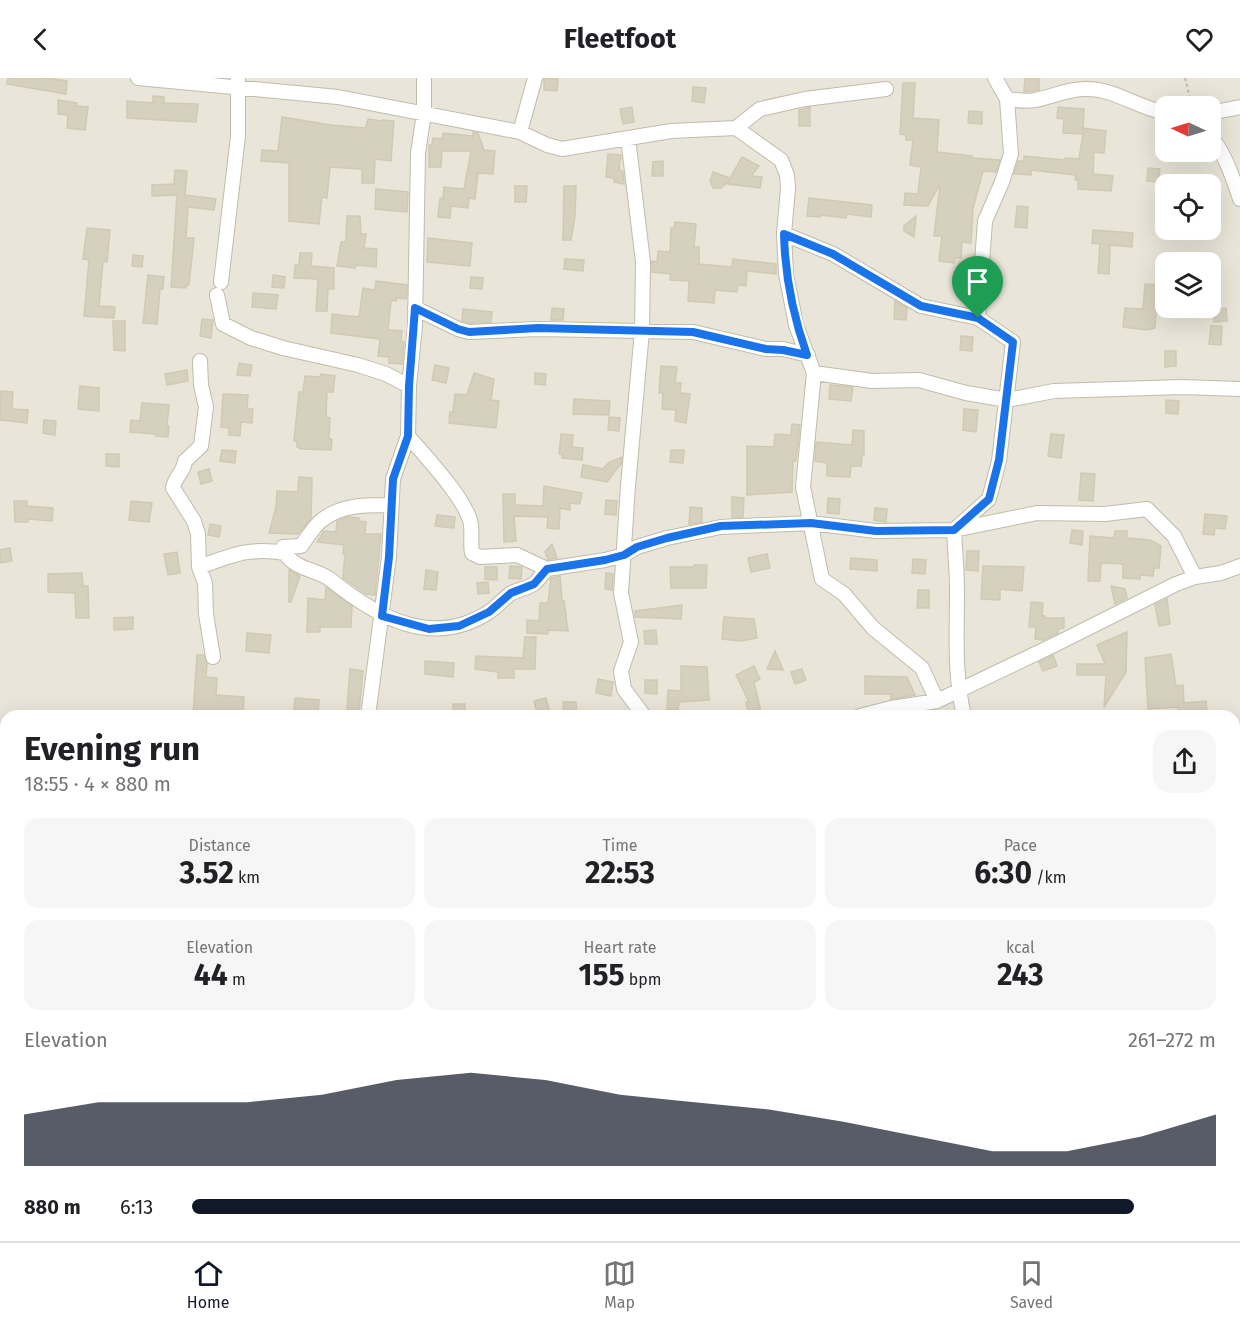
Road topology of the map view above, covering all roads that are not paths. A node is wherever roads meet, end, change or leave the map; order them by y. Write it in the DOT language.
graph roads {
  1 [pos="138,78"];
  2 [pos="424,78"];
  3 [pos="535,78"];
  4 [pos="995,78"];
  5 [pos="238,83"];
  6 [pos="885,89"];
  7 [pos="1007,99"];
  8 [pos="1240,107"];
  9 [pos="1155,109"];
  10 [pos="1221,111"];
  11 [pos="424,113"];
  12 [pos="736,128"];
  13 [pos="520,132"];
  14 [pos="628,138"];
  15 [pos="1221,154"];
  16 [pos="1240,198"];
  17 [pos="784,234"];
  18 [pos="415,308"];
  19 [pos="978,318"];
  20 [pos="642,331"];
  21 [pos="807,355"];
  22 [pos="200,361"];
  23 [pos="814,373"];
  24 [pos="409,386"];
  25 [pos="1240,389"];
  26 [pos="1007,400"];
  27 [pos="408,436"];
  28 [pos="391,505"];
  29 [pos="811,523"];
  30 [pos="954,530"];
  31 [pos="283,547"];
  32 [pos="624,555"];
  33 [pos="1240,566"];
  34 [pos="199,567"];
  35 [pos="547,569"];
  36 [pos="1195,577"];
  37 [pos="382,616"];
  38 [pos="213,657"];
  39 [pos="959,692"];
  40 [pos="937,701"];
  41 [pos="369,710"];
  42 [pos="640,710"];
  43 [pos="883,710"];
  44 [pos="963,710"];
  1 -- 5 [label="street"];
  2 -- 11 [label="street"];
  3 -- 13 [label="street"];
  4 -- 7 [label="street"];
  5 -- 11 [label="street"];
  5 -- 24 [label="street"];
  6 -- 12 [label="street"];
  7 -- 9 [label="street"];
  7 -- 19 [label="street"];
  8 -- 10 [label="street"];
  11 -- 13 [label="street"];
  11 -- 18 [label="street"];
  12 -- 14 [label="street"];
  12 -- 17 [label="street"];
  13 -- 14 [label="street"];
  14 -- 20 [label="street"];
  15 -- 16 [label="street"];
  17 -- 19 [label="street"];
  17 -- 21 [label="street"];
  18 -- 20 [label="street"];
  18 -- 24 [label="street"];
  19 -- 26 [label="street"];
  20 -- 21 [label="street"];
  20 -- 32 [label="street"];
  21 -- 23 [label="street"];
  22 -- 34 [label="street"];
  23 -- 26 [label="street"];
  23 -- 29 [label="street"];
  24 -- 27 [label="street"];
  25 -- 26 [label="street"];
  26 -- 30 [label="street"];
  27 -- 28 [label="street"];
  27 -- 35 [label="street"];
  28 -- 31 [label="street"];
  28 -- 37 [label="street"];
  29 -- 30 [label="street"];
  29 -- 32 [label="street"];
  29 -- 40 [label="street"];
  30 -- 36 [label="street"];
  30 -- 39 [label="street"];
  32 -- 35 [label="street"];
  32 -- 42 [label="street"];
  33 -- 36 [label="street"];
  34 -- 37 [label="street"];
  34 -- 38 [label="street"];
  35 -- 37 [label="street"];
  36 -- 39 [label="street"];
  37 -- 41 [label="street"];
  39 -- 40 [label="street"];
  39 -- 44 [label="street"];
  40 -- 43 [label="street"];
}
